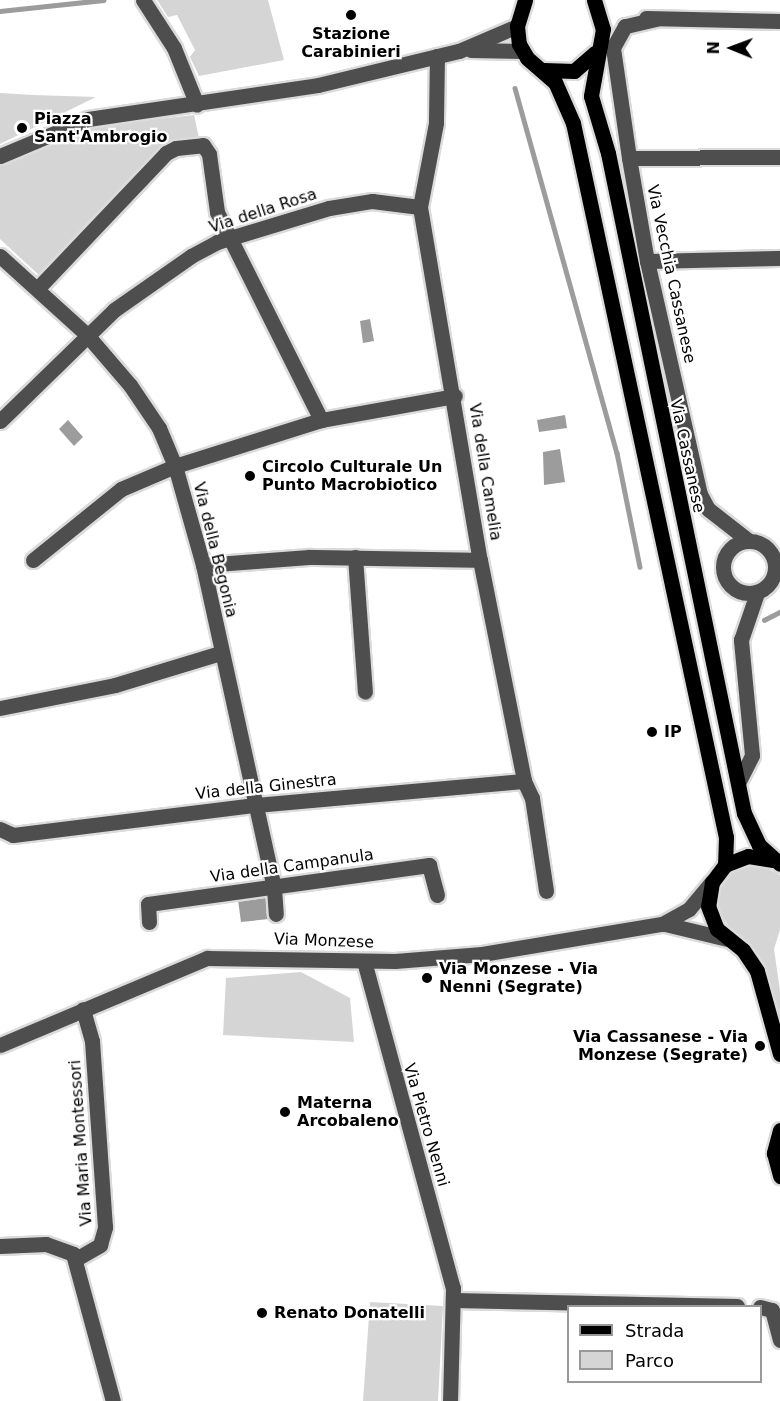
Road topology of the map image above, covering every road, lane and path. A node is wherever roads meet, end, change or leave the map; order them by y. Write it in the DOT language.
graph roads {
  1 [pos="143,0"];
  2 [pos="525,0"];
  3 [pos="594,0"];
  4 [pos="656,19"];
  5 [pos="780,21"];
  6 [pos="517,26"];
  7 [pos="601,39"];
  8 [pos="459,51"];
  9 [pos="522,51"];
  10 [pos="437,56"];
  11 [pos="544,70"];
  12 [pos="197,105"];
  13 [pos="0,156"];
  14 [pos="780,157"];
  15 [pos="629,158"];
  16 [pos="420,207"];
  17 [pos="229,238"];
  18 [pos="0,256"];
  19 [pos="780,258"];
  20 [pos="647,261"];
  21 [pos="38,288"];
  22 [pos="87,335"];
  23 [pos="455,396"];
  24 [pos="321,420"];
  25 [pos="0,421"];
  26 [pos="175,466"];
  27 [pos="749,541"];
  28 [pos="774,549"];
  29 [pos="355,557"];
  30 [pos="33,560"];
  31 [pos="480,560"];
  32 [pos="203,565"];
  33 [pos="769,585"];
  34 [pos="220,653"];
  35 [pos="365,693"];
  36 [pos="0,708"];
  37 [pos="524,781"];
  38 [pos="738,783"];
  39 [pos="255,805"];
  40 [pos="6,832"];
  41 [pos="780,864"];
  42 [pos="725,865"];
  43 [pos="712,882"];
  44 [pos="274,888"];
  45 [pos="546,891"];
  46 [pos="437,895"];
  47 [pos="276,914"];
  48 [pos="149,922"];
  49 [pos="662,924"];
  50 [pos="727,939"];
  51 [pos="364,961"];
  52 [pos="83,1009"];
  53 [pos="0,1044"];
  54 [pos="780,1054"];
  55 [pos="780,1130"];
  56 [pos="780,1176"];
  57 [pos="0,1246"];
  58 [pos="76,1259"];
  59 [pos="453,1300"];
  60 [pos="690,1305"];
  61 [pos="762,1308"];
  62 [pos="780,1340"];
  63 [pos="113,1401"];
  64 [pos="450,1401"];
  1 -- 12 [label="street"];
  2 -- 6 [label="main road"];
  3 -- 7 [label="main road, Via Cassanese"];
  4 -- 5 [label="street"];
  4 -- 7 [label="street"];
  4 -- 15 [label="street, Via Vecchia Cassanese"];
  6 -- 8 [label="street"];
  6 -- 9 [label="main road"];
  7 -- 11 [label="main road"];
  7 -- 38 [label="main road, Via Cassanese"];
  8 -- 9 [label="street"];
  8 -- 10 [label="street"];
  9 -- 11 [label="main road"];
  10 -- 12 [label="street"];
  10 -- 16 [label="street, Via della Camelia"];
  11 -- 42 [label="main road"];
  12 -- 13 [label="street"];
  14 -- 15 [label="street"];
  15 -- 20 [label="street, Via Vecchia Cassanese"];
  16 -- 17 [label="street, Via della Rosa"];
  16 -- 23 [label="street, Via della Camelia"];
  17 -- 21 [label="street"];
  17 -- 22 [label="street, Via della Rosa"];
  17 -- 24 [label="street"];
  18 -- 21 [label="street, Via della Begonia"];
  19 -- 20 [label="street"];
  20 -- 27 [label="street, Via Vecchia Cassanese"];
  21 -- 22 [label="street, Via della Begonia"];
  22 -- 25 [label="street, Via della Rosa"];
  22 -- 26 [label="street, Via della Begonia"];
  23 -- 24 [label="street"];
  23 -- 31 [label="street, Via della Camelia"];
  24 -- 26 [label="street"];
  26 -- 30 [label="street"];
  26 -- 32 [label="street, Via della Begonia"];
  27 -- 28 [label="street"];
  27 -- 33 [label="street"];
  28 -- 33 [label="street"];
  29 -- 31 [label="street"];
  29 -- 32 [label="street"];
  29 -- 35 [label="street"];
  31 -- 37 [label="street, Via della Camelia"];
  32 -- 34 [label="street, Via della Begonia"];
  33 -- 38 [label="street"];
  34 -- 36 [label="street"];
  34 -- 39 [label="street, Via della Begonia"];
  37 -- 39 [label="street, Via della Ginestra"];
  37 -- 45 [label="street, Via della Camelia"];
  38 -- 41 [label="main road, Via Cassanese"];
  39 -- 40 [label="street, Via della Ginestra"];
  39 -- 44 [label="street, Via della Begonia"];
  41 -- 42 [label="main road"];
  42 -- 43 [label="main road"];
  43 -- 49 [label="street"];
  43 -- 50 [label="main road"];
  44 -- 46 [label="street, Via della Campanula"];
  44 -- 47 [label="street, Via della Begonia"];
  44 -- 48 [label="street, Via della Campanula"];
  49 -- 50 [label="street"];
  49 -- 51 [label="street, Via Monzese"];
  50 -- 54 [label="main road"];
  51 -- 52 [label="street, Via Monzese"];
  51 -- 59 [label="street, Via Pietro Nenni"];
  52 -- 53 [label="street, Via Monzese"];
  52 -- 58 [label="street, Via Maria Montessori"];
  55 -- 56 [label="main road"];
  57 -- 58 [label="street"];
  58 -- 63 [label="street"];
  59 -- 60 [label="street"];
  59 -- 64 [label="street, Via Pietro Nenni"];
  61 -- 62 [label="street"];
}
